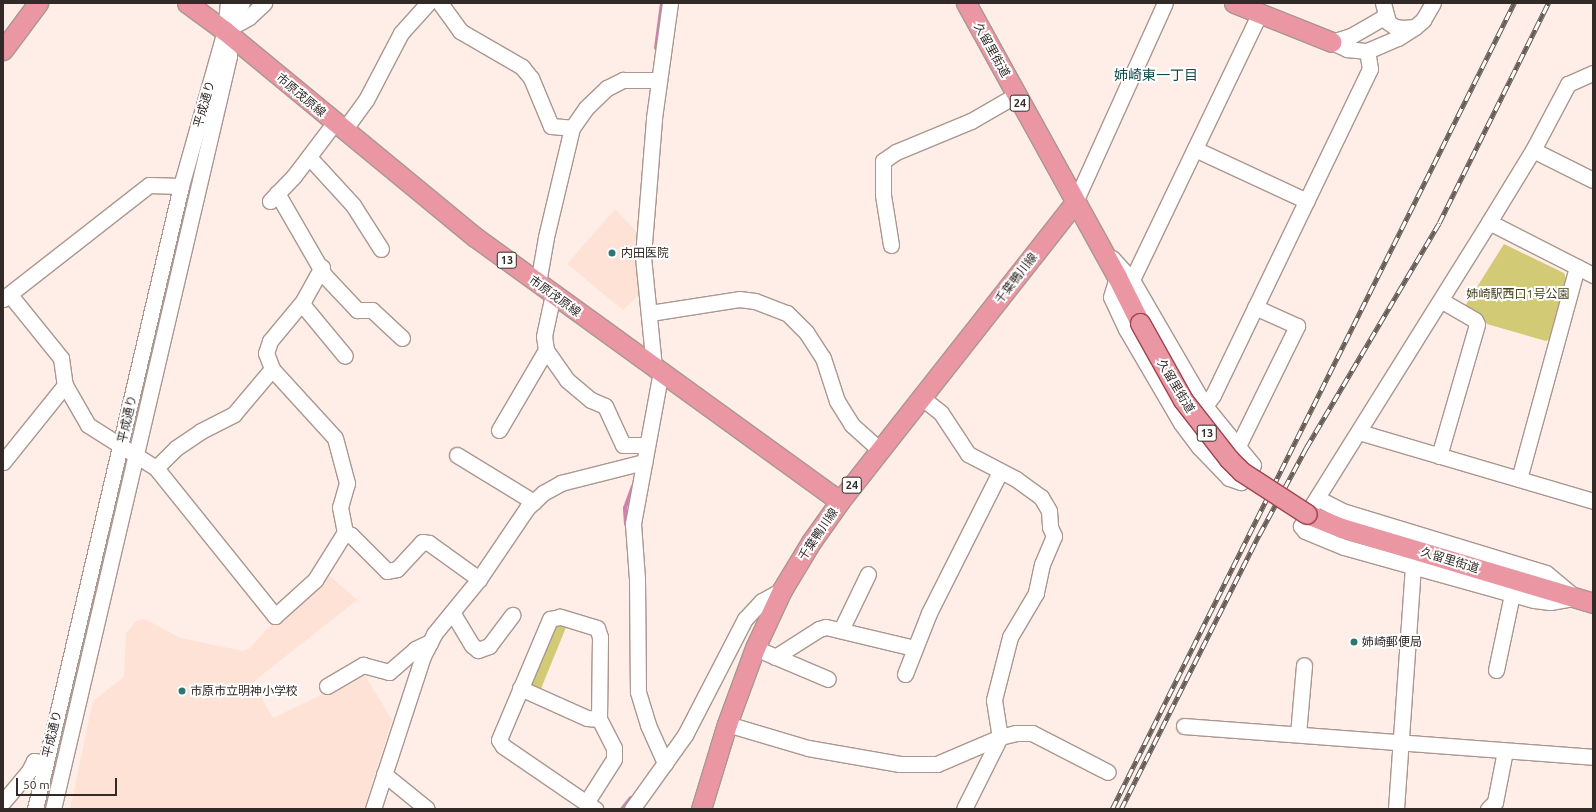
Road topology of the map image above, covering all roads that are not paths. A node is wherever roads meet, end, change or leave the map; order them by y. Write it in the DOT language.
graph roads {
  1 [pos="38,3"];
  2 [pos="187,3"];
  3 [pos="228,3"];
  4 [pos="242,3"];
  5 [pos="264,3"];
  6 [pos="428,3"];
  7 [pos="440,3"];
  8 [pos="670,3"];
  9 [pos="966,3"];
  10 [pos="1166,3"];
  11 [pos="1234,3"];
  12 [pos="1433,3"];
  13 [pos="1384,10"];
  14 [pos="1260,13"];
  15 [pos="1414,27"];
  16 [pos="225,31"];
  17 [pos="1332,42"];
  18 [pos="3,50"];
  19 [pos="1366,51"];
  20 [pos="1593,73"];
  21 [pos="658,80"];
  22 [pos="1016,95"];
  23 [pos="339,126"];
  24 [pos="572,128"];
  25 [pos="1194,148"];
  26 [pos="1533,150"];
  27 [pos="309,157"];
  28 [pos="1593,180"];
  29 [pos="181,186"];
  30 [pos="1307,201"];
  31 [pos="1075,202"];
  32 [pos="1489,222"];
  33 [pos="891,245"];
  34 [pos="381,249"];
  35 [pos="322,267"];
  36 [pos="1577,267"];
  37 [pos="1593,275"];
  38 [pos="1125,284"];
  39 [pos="545,288"];
  40 [pos="6,297"];
  41 [pos="1441,300"];
  42 [pos="302,304"];
  43 [pos="1255,307"];
  44 [pos="650,312"];
  45 [pos="402,338"];
  46 [pos="546,350"];
  47 [pos="345,356"];
  48 [pos="272,369"];
  49 [pos="657,369"];
  50 [pos="65,384"];
  51 [pos="922,398"];
  52 [pos="1205,406"];
  53 [pos="499,430"];
  54 [pos="1359,432"];
  55 [pos="646,445"];
  56 [pos="121,446"];
  57 [pos="1238,446"];
  58 [pos="880,450"];
  59 [pos="136,455"];
  60 [pos="457,455"];
  61 [pos="1439,456"];
  62 [pos="3,462"];
  63 [pos="644,462"];
  64 [pos="156,468"];
  65 [pos="1000,472"];
  66 [pos="1519,479"];
  67 [pos="840,501"];
  68 [pos="1593,501"];
  69 [pos="534,502"];
  70 [pos="1304,521"];
  71 [pos="345,532"];
  72 [pos="95,558"];
  73 [pos="110,562"];
  74 [pos="1413,566"];
  75 [pos="868,574"];
  76 [pos="479,579"];
  77 [pos="782,590"];
  78 [pos="1512,594"];
  79 [pos="1575,597"];
  80 [pos="1593,603"];
  81 [pos="452,612"];
  82 [pos="512,615"];
  83 [pos="841,630"];
  84 [pos="430,642"];
  85 [pos="755,648"];
  86 [pos="914,648"];
  87 [pos="775,657"];
  88 [pos="1304,665"];
  89 [pos="1496,670"];
  90 [pos="905,674"];
  91 [pos="828,679"];
  92 [pos="327,686"];
  93 [pos="520,688"];
  94 [pos="599,719"];
  95 [pos="727,724"];
  96 [pos="1184,726"];
  97 [pos="1298,734"];
  98 [pos="1000,737"];
  99 [pos="1401,742"];
  100 [pos="1505,751"];
  101 [pos="1593,757"];
  102 [pos="46,763"];
  103 [pos="666,763"];
  104 [pos="1108,772"];
  105 [pos="384,774"];
  106 [pos="3,802"];
  107 [pos="590,806"];
  108 [pos="35,809"];
  109 [pos="53,809"];
  110 [pos="373,809"];
  111 [pos="427,809"];
  112 [pos="632,809"];
  113 [pos="701,809"];
  114 [pos="964,809"];
  115 [pos="1396,809"];
  116 [pos="1488,809"];
  1 -- 18 [label="main road"];
  2 -- 16 [label="main road, 市原茂原線 / 13"];
  3 -- 16 [label="street, 平成通り"];
  4 -- 16 [label="street, 平成通り"];
  5 -- 16 [label="street"];
  6 -- 23 [label="street"];
  7 -- 24 [label="street"];
  8 -- 21 [label="street"];
  9 -- 22 [label="main road, 久留里街道 / 24"];
  10 -- 31 [label="street"];
  11 -- 14 [label="main road"];
  12 -- 15 [label="street"];
  13 -- 15 [label="street"];
  13 -- 17 [label="street"];
  14 -- 17 [label="main road"];
  14 -- 25 [label="street"];
  15 -- 19 [label="street"];
  16 -- 23 [label="main road, 市原茂原線 / 13"];
  16 -- 29 [label="street, 平成通り"];
  16 -- 59 [label="street, 平成通り"];
  17 -- 19 [label="street"];
  19 -- 30 [label="street"];
  20 -- 26 [label="street"];
  21 -- 24 [label="street"];
  21 -- 44 [label="street"];
  22 -- 31 [label="main road, 久留里街道 / 24"];
  22 -- 33 [label="street"];
  23 -- 27 [label="street"];
  23 -- 39 [label="main road, 市原茂原線 / 13"];
  24 -- 39 [label="street"];
  25 -- 30 [label="street"];
  25 -- 38 [label="street"];
  26 -- 28 [label="street"];
  26 -- 32 [label="street"];
  27 -- 34 [label="street"];
  27 -- 35 [label="street"];
  29 -- 40 [label="street"];
  29 -- 56 [label="street, 平成通り"];
  30 -- 43 [label="street"];
  31 -- 38 [label="main road, 久留里街道 / 13"];
  31 -- 51 [label="main road, 千葉鴨川線 / 24"];
  32 -- 36 [label="street"];
  32 -- 41 [label="street"];
  35 -- 42 [label="street"];
  35 -- 45 [label="street"];
  36 -- 37 [label="street"];
  36 -- 66 [label="street"];
  38 -- 52 [label="street"];
  38 -- 57 [label="street"];
  38 -- 79 [label="main road, 久留里街道 / 13, bridge"];
  39 -- 46 [label="street"];
  39 -- 49 [label="main road, 市原茂原線 / 13"];
  40 -- 50 [label="street"];
  41 -- 54 [label="street"];
  41 -- 61 [label="street"];
  42 -- 47 [label="street"];
  42 -- 48 [label="street"];
  43 -- 52 [label="street"];
  43 -- 57 [label="street"];
  44 -- 49 [label="street"];
  44 -- 58 [label="street"];
  46 -- 53 [label="street"];
  46 -- 55 [label="street"];
  48 -- 64 [label="street"];
  48 -- 71 [label="street"];
  49 -- 55 [label="street"];
  49 -- 67 [label="main road, 市原茂原線 / 13"];
  50 -- 56 [label="street"];
  50 -- 62 [label="street"];
  51 -- 58 [label="main road, 千葉鴨川線 / 24"];
  51 -- 65 [label="street"];
  52 -- 57 [label="street"];
  54 -- 61 [label="street"];
  54 -- 79 [label="street"];
  55 -- 63 [label="street"];
  56 -- 59 [label="street"];
  56 -- 72 [label="street, 平成通り"];
  58 -- 67 [label="main road, 千葉鴨川線 / 24"];
  59 -- 64 [label="street"];
  59 -- 73 [label="street, 平成通り"];
  60 -- 69 [label="street"];
  61 -- 66 [label="street"];
  63 -- 69 [label="street"];
  63 -- 103 [label="street"];
  64 -- 71 [label="street"];
  65 -- 86 [label="street"];
  65 -- 98 [label="street"];
  66 -- 68 [label="street"];
  67 -- 77 [label="main road, 千葉鴨川線 / 24"];
  69 -- 76 [label="street"];
  70 -- 74 [label="street"];
  71 -- 76 [label="street"];
  72 -- 73 [label="street"];
  72 -- 102 [label="street, 平成通り"];
  73 -- 109 [label="street, 平成通り"];
  74 -- 78 [label="street"];
  74 -- 99 [label="street"];
  75 -- 83 [label="street"];
  76 -- 81 [label="street"];
  77 -- 85 [label="main road, 千葉鴨川線 / 24"];
  77 -- 103 [label="street"];
  78 -- 79 [label="street"];
  78 -- 89 [label="street"];
  79 -- 80 [label="main road, 久留里街道 / 13"];
  81 -- 82 [label="street"];
  81 -- 84 [label="street"];
  83 -- 86 [label="street"];
  83 -- 87 [label="street"];
  84 -- 92 [label="street"];
  84 -- 105 [label="street"];
  85 -- 87 [label="street"];
  85 -- 95 [label="main road, 千葉鴨川線 / 24"];
  86 -- 90 [label="street"];
  87 -- 91 [label="street"];
  88 -- 97 [label="street"];
  93 -- 94 [label="street"];
  93 -- 94 [label="street"];
  93 -- 107 [label="street"];
  94 -- 107 [label="street"];
  95 -- 98 [label="street"];
  95 -- 113 [label="main road, 千葉鴨川線 / 24"];
  96 -- 97 [label="street"];
  97 -- 99 [label="street"];
  98 -- 104 [label="street"];
  98 -- 114 [label="street"];
  99 -- 100 [label="street"];
  99 -- 115 [label="street"];
  100 -- 101 [label="street"];
  100 -- 116 [label="street"];
  102 -- 106 [label="street"];
  102 -- 108 [label="street, 平成通り"];
  103 -- 112 [label="street"];
  105 -- 110 [label="street"];
  105 -- 111 [label="street"];
}
